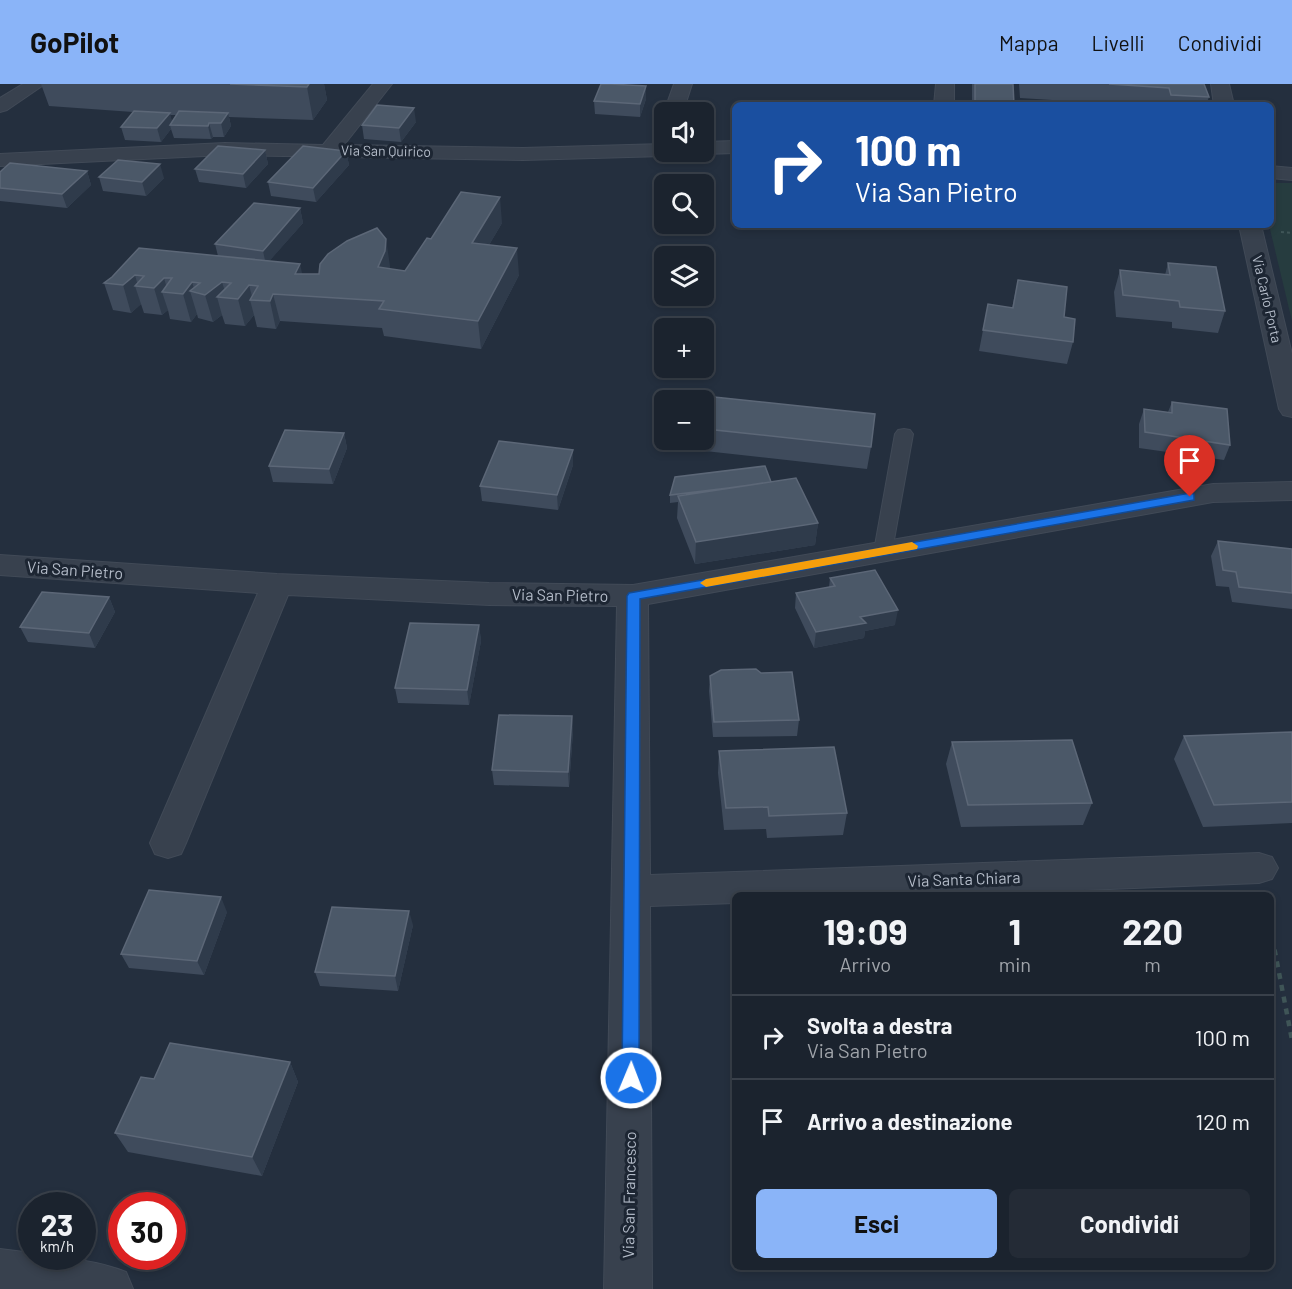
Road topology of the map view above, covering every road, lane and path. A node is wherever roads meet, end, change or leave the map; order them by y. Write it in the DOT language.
graph roads {
  1 [pos="36,84"];
  2 [pos="383,84"];
  3 [pos="683,84"];
  4 [pos="945,84"];
  5 [pos="1220,84"];
  6 [pos="677,102"];
  7 [pos="944,102"];
  8 [pos="1223,102"];
  9 [pos="0,106"];
  10 [pos="732,147"];
  11 [pos="654,148"];
  12 [pos="714,148"];
  13 [pos="329,150"];
  14 [pos="0,160"];
  15 [pos="1274,172"];
  16 [pos="1292,174"];
  17 [pos="1251,228"];
  18 [pos="1289,381"];
  19 [pos="1292,409"];
  20 [pos="904,434"];
  21 [pos="1292,491"];
  22 [pos="884,551"];
  23 [pos="0,565"];
  24 [pos="277,584"];
  25 [pos="633,596"];
  26 [pos="168,843"];
  27 [pos="1260,868"];
  28 [pos="633,891"];
  29 [pos="1274,947"];
  30 [pos="1292,1040"];
  31 [pos="0,1272"];
  32 [pos="109,1289"];
  33 [pos="628,1289"];
  1 -- 9 [label="street"];
  2 -- 13 [label="street"];
  3 -- 6 [label="street"];
  4 -- 7 [label="street"];
  5 -- 8 [label="street"];
  10 -- 12 [label="street"];
  11 -- 13 [label="street, Via San Quirico"];
  13 -- 14 [label="street, Via San Quirico"];
  15 -- 16 [label="street"];
  17 -- 18 [label="street, Via Carlo Porta"];
  18 -- 19 [label="street, Via Carlo Porta"];
  20 -- 22 [label="lane"];
  21 -- 22 [label="street, Via San Pietro"];
  22 -- 25 [label="street, Via San Pietro"];
  23 -- 24 [label="street, Via San Pietro"];
  24 -- 25 [label="street, Via San Pietro"];
  24 -- 26 [label="street"];
  25 -- 28 [label="street, Via San Francesco"];
  27 -- 28 [label="street, Via Santa Chiara"];
  28 -- 33 [label="street, Via San Francesco"];
  29 -- 30 [label="path"];
  31 -- 32 [label="street"];
}
